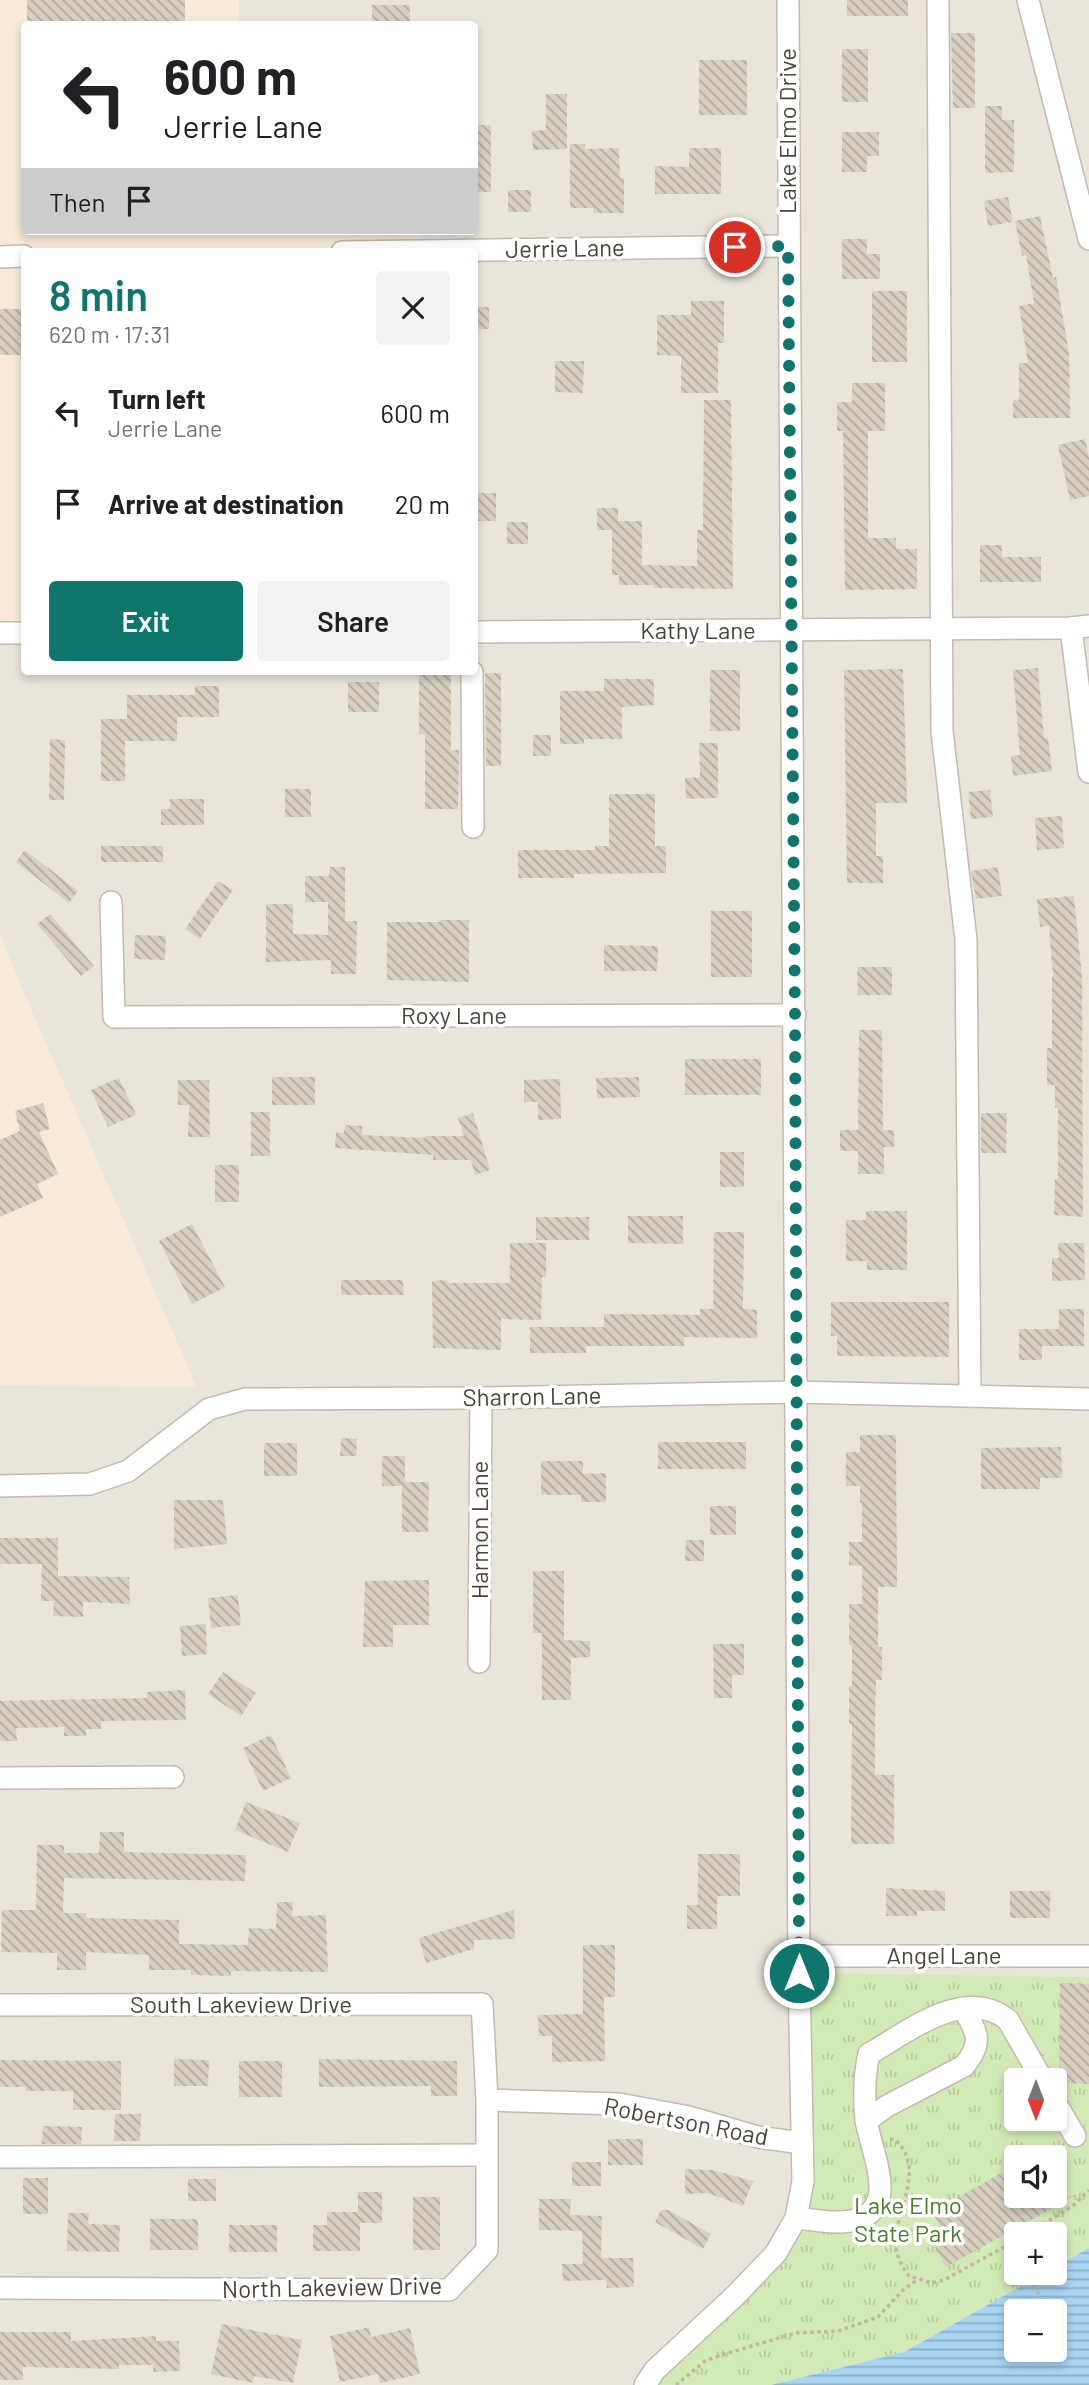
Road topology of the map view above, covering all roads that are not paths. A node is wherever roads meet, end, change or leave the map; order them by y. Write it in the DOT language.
graph roads {
  1 [pos="788,0"];
  2 [pos="938,0"];
  3 [pos="1028,0"];
  4 [pos="1089,239"];
  5 [pos="788,246"];
  6 [pos="478,250"];
  7 [pos="21,256"];
  8 [pos="0,257"];
  9 [pos="1080,627"];
  10 [pos="941,629"];
  11 [pos="792,631"];
  12 [pos="478,632"];
  13 [pos="0,633"];
  14 [pos="21,633"];
  15 [pos="472,675"];
  16 [pos="1089,772"];
  17 [pos="473,827"];
  18 [pos="111,902"];
  19 [pos="795,1015"];
  20 [pos="795,1392"];
  21 [pos="970,1396"];
  22 [pos="481,1398"];
  23 [pos="1089,1399"];
  24 [pos="0,1486"];
  25 [pos="480,1662"];
  26 [pos="173,1777"];
  27 [pos="0,1778"];
  28 [pos="799,1956"];
  29 [pos="1089,1956"];
  30 [pos="482,2004"];
  31 [pos="0,2005"];
  32 [pos="963,2008"];
  33 [pos="1036,2068"];
  34 [pos="487,2100"];
  35 [pos="1068,2124"];
  36 [pos="869,2131"];
  37 [pos="1075,2136"];
  38 [pos="802,2143"];
  39 [pos="487,2155"];
  40 [pos="0,2157"];
  41 [pos="796,2218"];
  42 [pos="0,2288"];
  43 [pos="645,2385"];
  1 -- 5 [label="street, Lake Elmo Drive"];
  2 -- 10 [label="street"];
  3 -- 4 [label="street"];
  5 -- 6 [label="street, Jerrie Lane"];
  5 -- 11 [label="street, Lake Elmo Drive"];
  7 -- 8 [label="street"];
  9 -- 10 [label="street, Kathy Lane"];
  9 -- 16 [label="street"];
  10 -- 11 [label="street, Kathy Lane"];
  10 -- 21 [label="street"];
  11 -- 12 [label="street, Kathy Lane"];
  11 -- 19 [label="street, Lake Elmo Drive"];
  13 -- 14 [label="street"];
  15 -- 17 [label="street"];
  18 -- 19 [label="street, Roxy Lane"];
  19 -- 20 [label="street, Lake Elmo Drive"];
  20 -- 21 [label="street, Sharron Lane"];
  20 -- 22 [label="street, Sharron Lane"];
  20 -- 28 [label="street, Lake Elmo Drive"];
  21 -- 23 [label="street, Sharron Lane"];
  22 -- 24 [label="street, Sharron Lane"];
  22 -- 25 [label="street, Harmon Lane"];
  26 -- 27 [label="street"];
  28 -- 29 [label="street, Angel Lane"];
  28 -- 38 [label="street, Lake Elmo Drive"];
  30 -- 31 [label="street, South Lakeview Drive"];
  30 -- 34 [label="street, North Lakeview Drive"];
  32 -- 33 [label="street"];
  32 -- 36 [label="street"];
  32 -- 36 [label="street"];
  34 -- 38 [label="street, Robertson Road"];
  34 -- 39 [label="street, North Lakeview Drive"];
  35 -- 37 [label="street"];
  36 -- 41 [label="street"];
  38 -- 41 [label="street, Lake Elmo Drive"];
  39 -- 40 [label="street"];
  39 -- 42 [label="street, North Lakeview Drive"];
  41 -- 43 [label="street, Lake Elmo Drive"];
}
